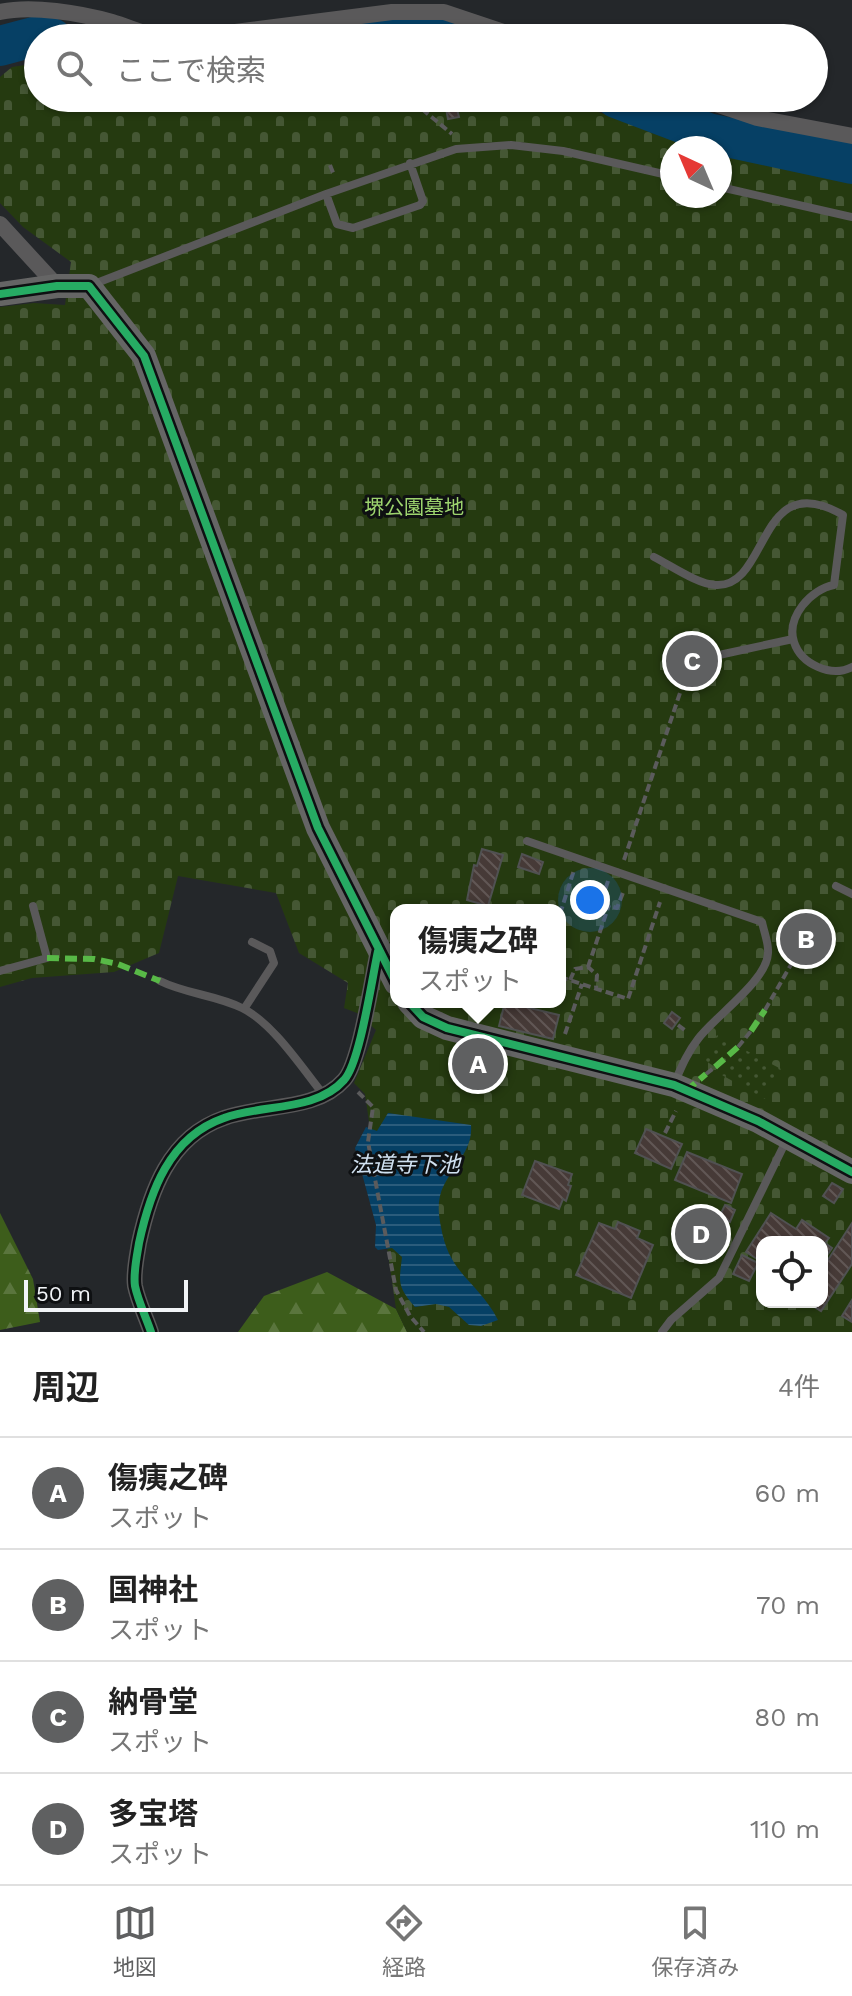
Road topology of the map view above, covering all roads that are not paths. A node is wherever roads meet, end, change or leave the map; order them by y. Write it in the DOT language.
graph roads {
  1 [pos="0,12"];
  2 [pos="116,24"];
  3 [pos="298,24"];
  4 [pos="480,24"];
  5 [pos="739,112"];
  6 [pos="852,136"];
  7 [pos="410,163"];
  8 [pos="660,173"];
  9 [pos="732,190"];
  10 [pos="326,194"];
  11 [pos="852,217"];
  12 [pos="0,224"];
  13 [pos="57,286"];
  14 [pos="89,286"];
  15 [pos="0,294"];
  16 [pos="654,557"];
  17 [pos="793,639"];
  18 [pos="719,655"];
  19 [pos="852,667"];
  20 [pos="527,841"];
  21 [pos="836,886"];
  22 [pos="852,894"];
  23 [pos="33,906"];
  24 [pos="252,942"];
  25 [pos="378,951"];
  26 [pos="0,971"];
  27 [pos="390,972"];
  28 [pos="160,981"];
  29 [pos="415,1008"];
  30 [pos="244,1009"];
  31 [pos="323,1094"];
  32 [pos="676,1095"];
  33 [pos="789,1137"];
  34 [pos="852,1172"];
  35 [pos="151,1332"];
  36 [pos="662,1332"];
  1 -- 2 [label="street"];
  3 -- 4 [label="street"];
  5 -- 6 [label="street"];
  7 -- 8 [label="lane"];
  7 -- 10 [label="lane"];
  7 -- 10 [label="lane"];
  9 -- 11 [label="lane"];
  10 -- 14 [label="lane"];
  12 -- 13 [label="street"];
  13 -- 14 [label="street"];
  13 -- 15 [label="street"];
  14 -- 25 [label="street"];
  16 -- 17 [label="lane"];
  17 -- 18 [label="lane"];
  17 -- 19 [label="lane"];
  20 -- 32 [label="lane"];
  21 -- 22 [label="lane"];
  23 -- 26 [label="lane"];
  24 -- 30 [label="lane"];
  25 -- 27 [label="street"];
  25 -- 31 [label="street"];
  28 -- 30 [label="lane"];
  29 -- 32 [label="street"];
  30 -- 31 [label="lane"];
  31 -- 35 [label="street"];
  32 -- 33 [label="street"];
  33 -- 34 [label="street"];
  33 -- 36 [label="lane"];
}
